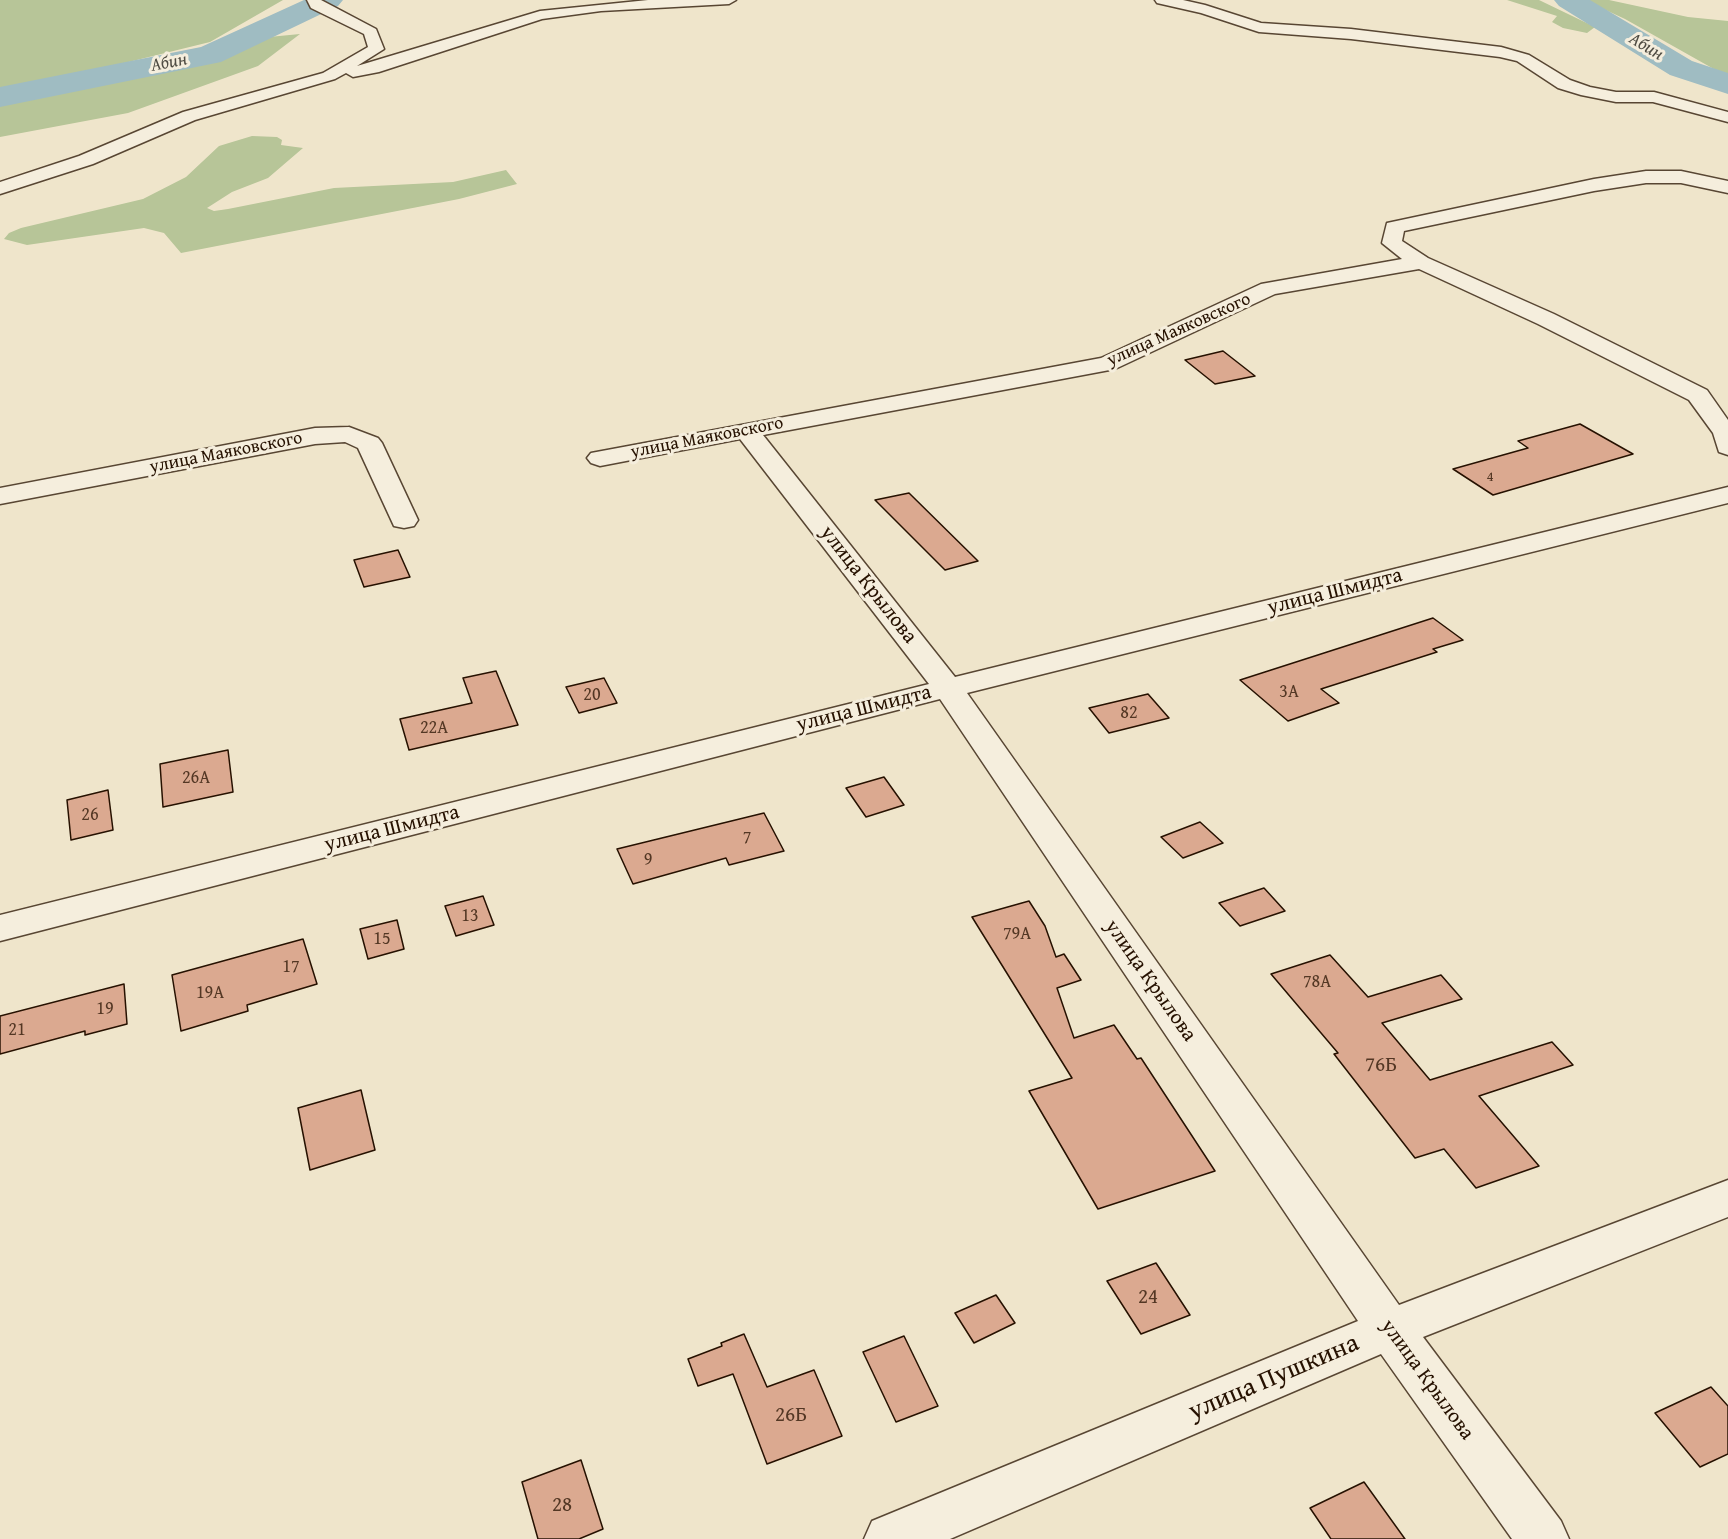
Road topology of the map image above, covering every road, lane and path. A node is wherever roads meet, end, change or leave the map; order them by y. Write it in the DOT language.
graph roads {
  1 [pos="314,0"];
  2 [pos="729,0"];
  3 [pos="1162,0"];
  4 [pos="329,76"];
  5 [pos="1728,117"];
  6 [pos="1728,187"];
  7 [pos="0,188"];
  8 [pos="1421,262"];
  9 [pos="746,430"];
  10 [pos="1728,447"];
  11 [pos="600,458"];
  12 [pos="1728,495"];
  13 [pos="0,496"];
  14 [pos="404,520"];
  15 [pos="948,688"];
  16 [pos="0,928"];
  17 [pos="1728,1198"];
  18 [pos="1390,1329"];
  19 [pos="890,1539"];
  20 [pos="1543,1539"];
  1 -- 4 [label="street"];
  2 -- 4 [label="street"];
  3 -- 5 [label="street"];
  4 -- 7 [label="street"];
  6 -- 8 [label="street"];
  8 -- 9 [label="street, улица Маяковского"];
  8 -- 10 [label="street"];
  9 -- 11 [label="street, улица Маяковского"];
  9 -- 15 [label="street, улица Крылова"];
  12 -- 15 [label="street, улица Шмидта"];
  13 -- 14 [label="street, улица Маяковского"];
  15 -- 16 [label="street, улица Шмидта"];
  15 -- 18 [label="street, улица Крылова"];
  17 -- 18 [label="street, улица Пушкина"];
  18 -- 19 [label="street, улица Пушкина"];
  18 -- 20 [label="street, улица Крылова"];
}
